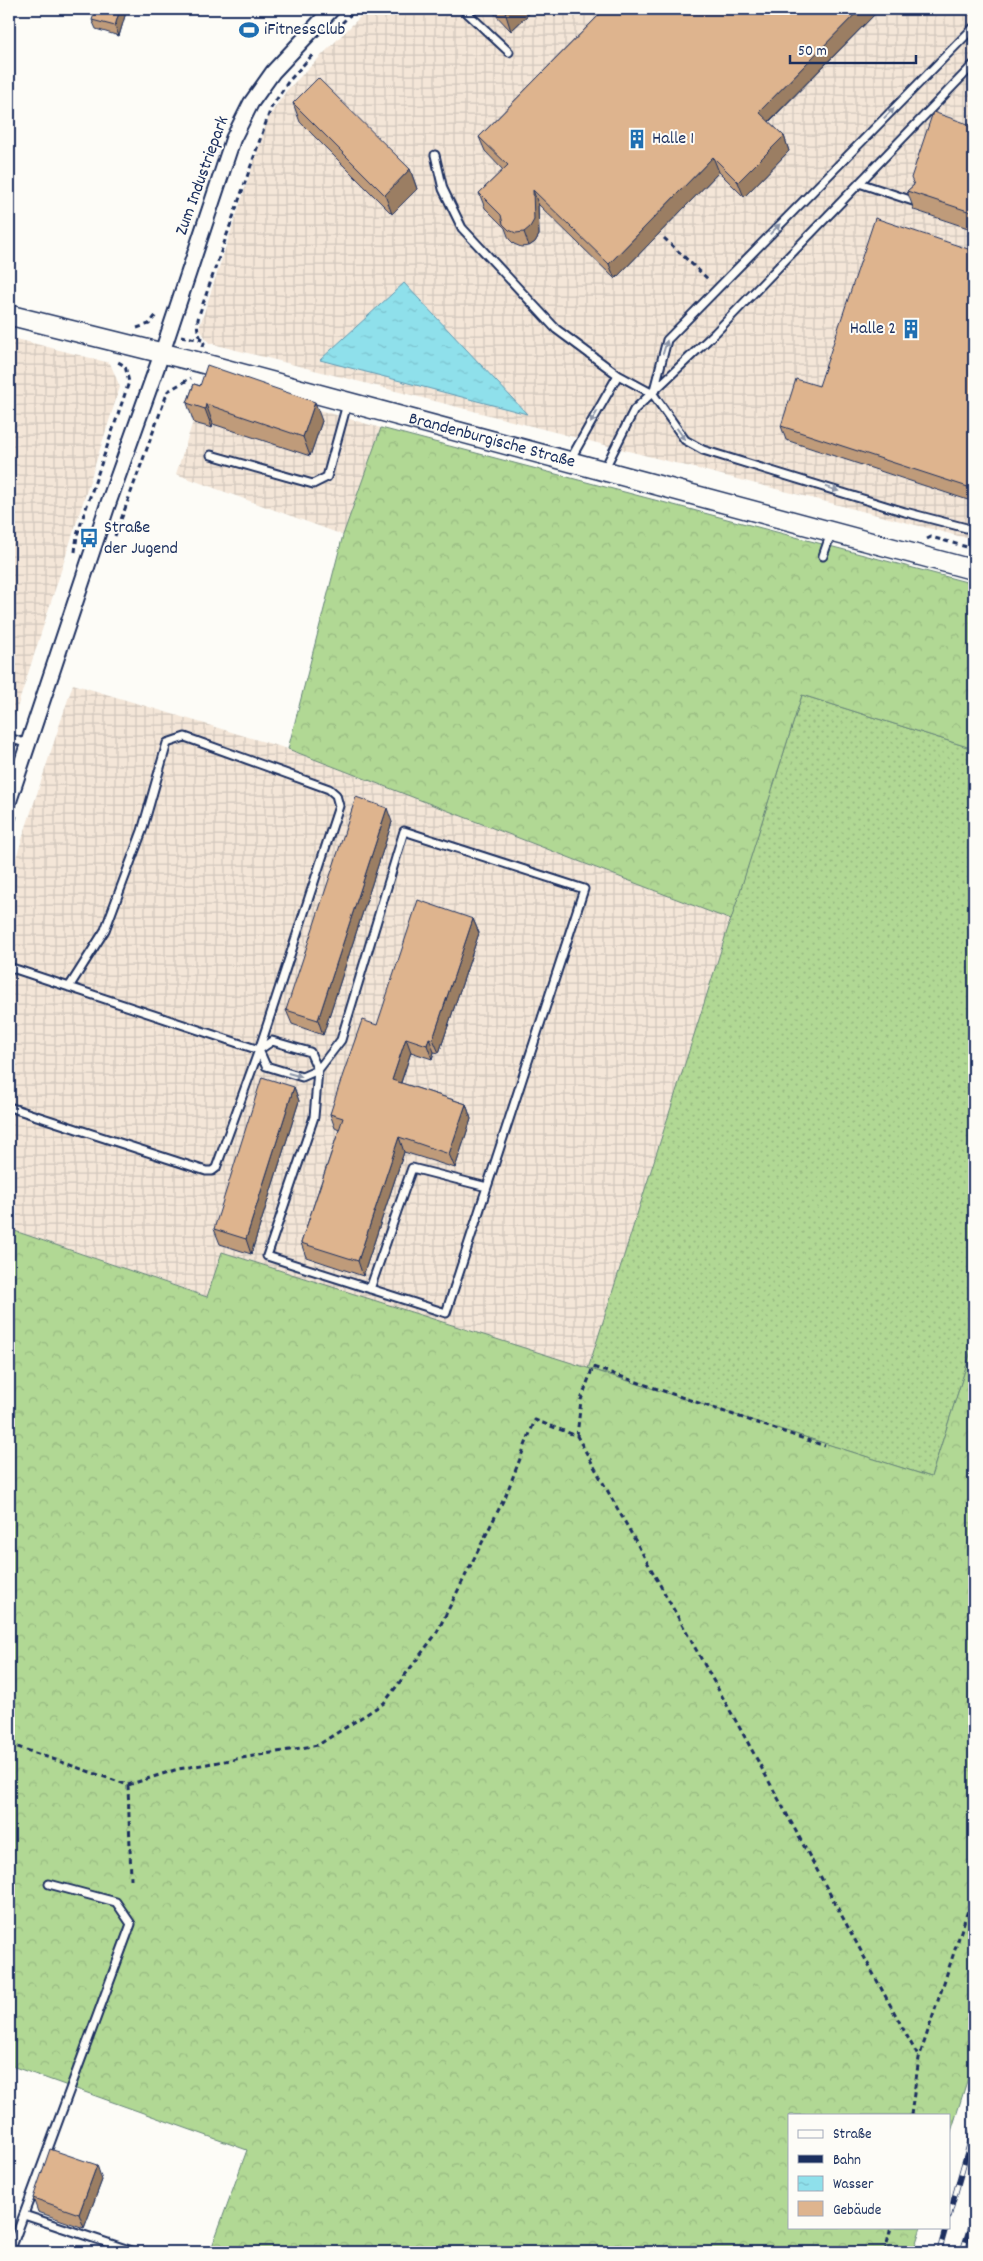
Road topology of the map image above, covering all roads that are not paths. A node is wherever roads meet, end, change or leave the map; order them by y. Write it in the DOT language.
graph roads {
  1 [pos="332,9"];
  2 [pos="463,9"];
  3 [pos="974,27"];
  4 [pos="509,52"];
  5 [pos="974,64"];
  6 [pos="435,154"];
  7 [pos="859,183"];
  8 [pos="916,202"];
  9 [pos="9,315"];
  10 [pos="162,353"];
  11 [pos="618,375"];
  12 [pos="653,394"];
  13 [pos="347,403"];
  14 [pos="211,455"];
  15 [pos="569,463"];
  16 [pos="604,472"];
  17 [pos="974,530"];
  18 [pos="832,533"];
  19 [pos="823,556"];
  20 [pos="974,570"];
  21 [pos="9,738"];
  22 [pos="28,744"];
  23 [pos="9,801"];
  24 [pos="9,967"];
  25 [pos="69,986"];
  26 [pos="259,1050"];
  27 [pos="318,1070"];
  28 [pos="9,1107"];
  29 [pos="487,1187"];
  30 [pos="370,1289"];
  31 [pos="49,1884"];
  32 [pos="24,2215"];
  33 [pos="10,2252"];
  34 [pos="135,2252"];
  1 -- 10 [label="street, Zum Industriepark"];
  2 -- 4 [label="lane"];
  12 -- 3 [label="lane, one-way"];
  5 -- 7 [label="lane"];
  6 -- 11 [label="lane"];
  7 -- 8 [label="lane"];
  7 -- 12 [label="lane"];
  9 -- 10 [label="street, Brandenburgische Straße"];
  10 -- 13 [label="street, Brandenburgische Straße"];
  10 -- 22 [label="street"];
  11 -- 12 [label="lane"];
  11 -- 15 [label="lane, one-way"];
  12 -- 16 [label="lane"];
  12 -- 17 [label="lane, one-way"];
  13 -- 14 [label="lane"];
  13 -- 15 [label="street, Brandenburgische Straße"];
  15 -- 16 [label="street, Brandenburgische Straße"];
  16 -- 18 [label="street, Brandenburgische Straße"];
  18 -- 19 [label="lane"];
  18 -- 20 [label="street, Brandenburgische Straße"];
  21 -- 22 [label="lane"];
  22 -- 23 [label="street"];
  24 -- 25 [label="lane"];
  25 -- 26 [label="lane"];
  25 -- 26 [label="lane"];
  26 -- 27 [label="lane, one-way"];
  26 -- 27 [label="lane"];
  26 -- 28 [label="lane"];
  27 -- 29 [label="lane"];
  27 -- 30 [label="lane"];
  29 -- 30 [label="lane"];
  29 -- 30 [label="lane"];
  31 -- 32 [label="lane"];
  32 -- 33 [label="lane"];
  32 -- 34 [label="lane"];
}
